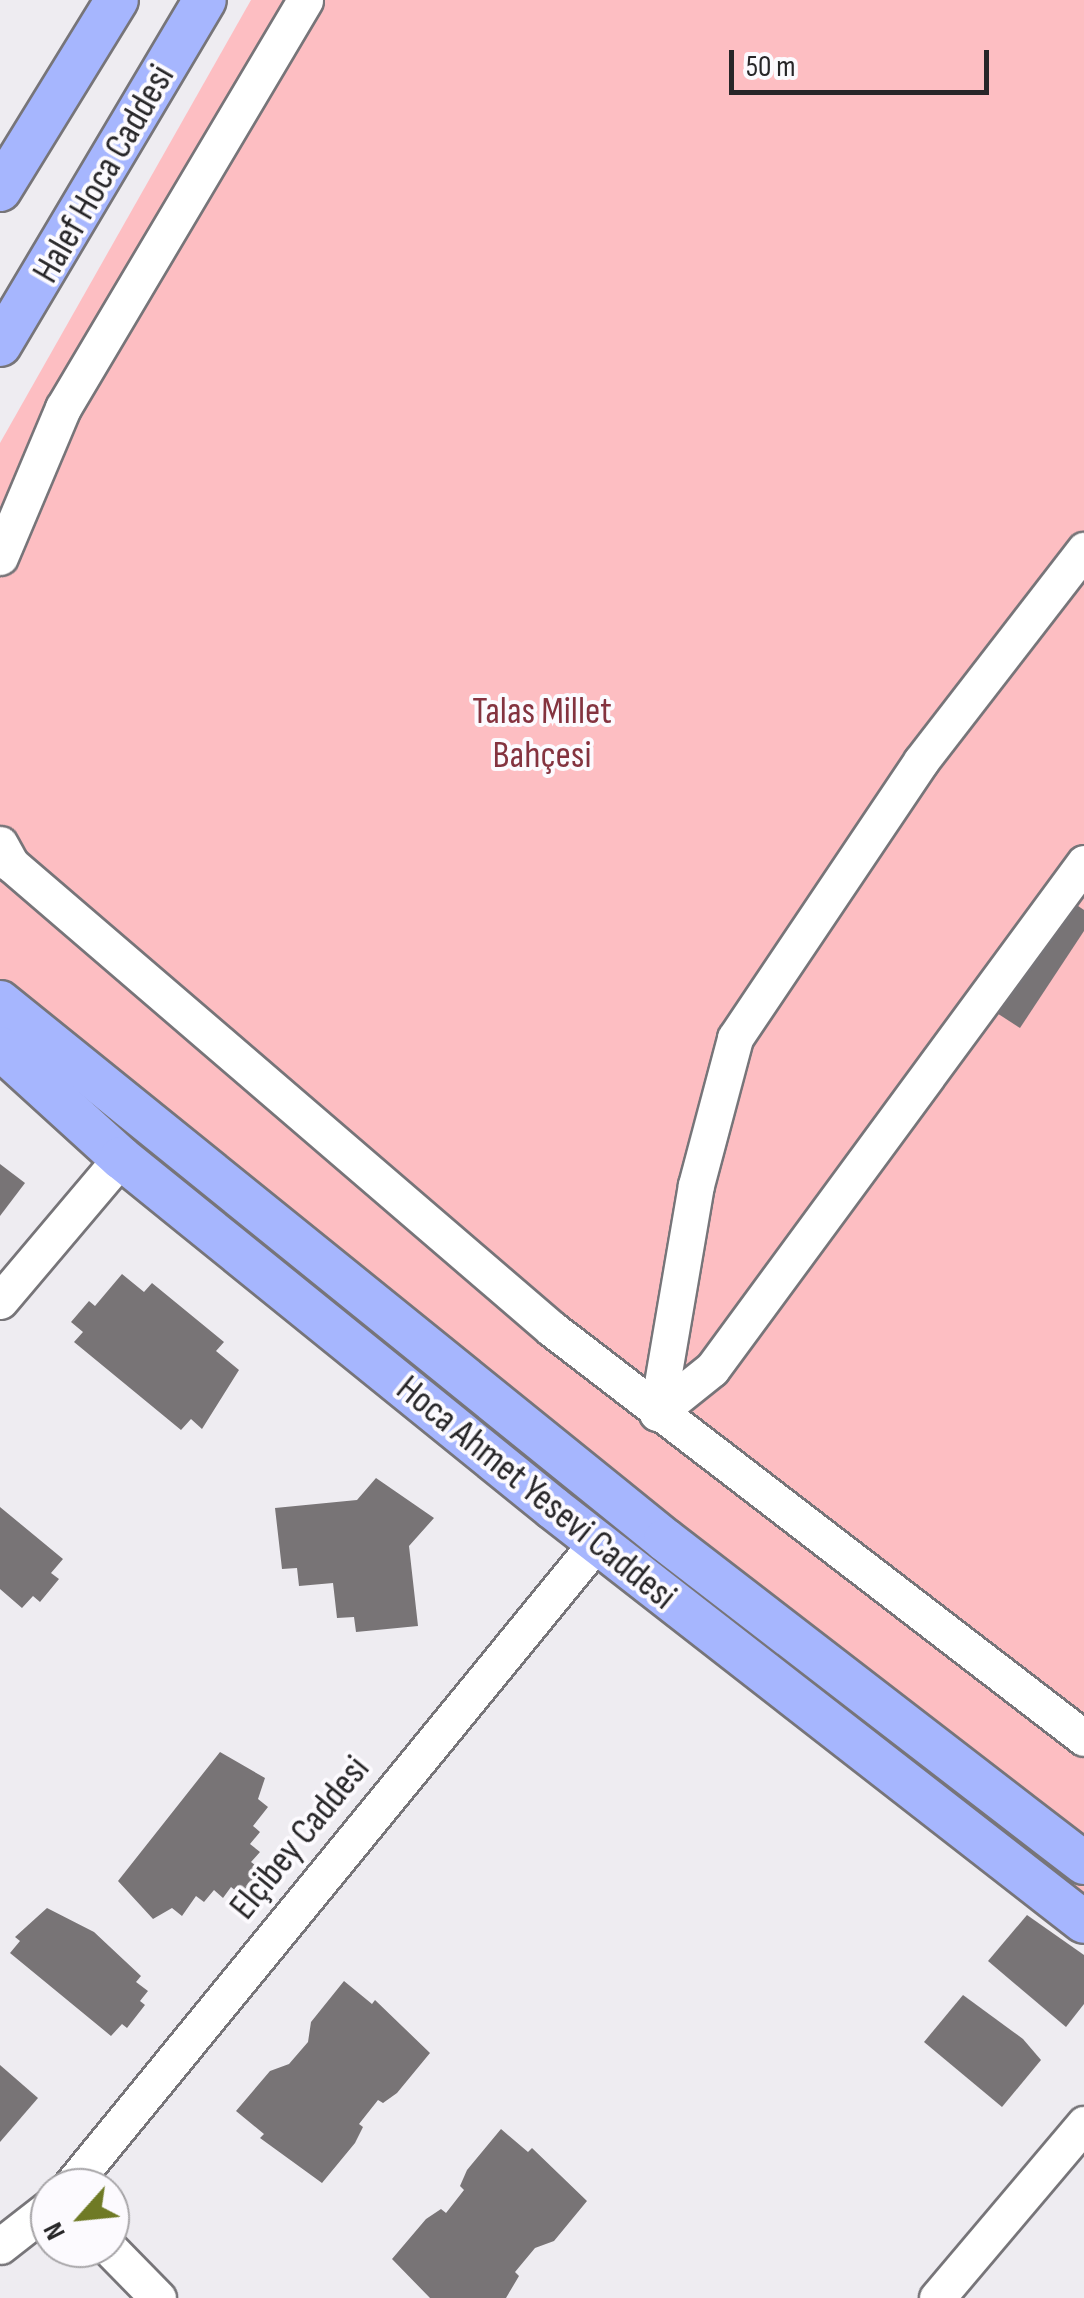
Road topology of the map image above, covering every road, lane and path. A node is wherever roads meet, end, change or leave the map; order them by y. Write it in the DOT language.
graph roads {
  1 [pos="117,0"];
  2 [pos="206,0"];
  3 [pos="305,0"];
  4 [pos="0,190"];
  5 [pos="0,345"];
  6 [pos="1084,550"];
  7 [pos="0,558"];
  8 [pos="0,844"];
  9 [pos="1084,862"];
  10 [pos="0,1002"];
  11 [pos="0,1048"];
  12 [pos="121,1158"];
  13 [pos="0,1301"];
  14 [pos="657,1413"];
  15 [pos="597,1542"];
  16 [pos="1084,1738"];
  17 [pos="1084,1863"];
  18 [pos="1084,1922"];
  19 [pos="1084,2124"];
  20 [pos="85,2168"];
  21 [pos="30,2223"];
  22 [pos="0,2246"];
  23 [pos="129,2268"];
  24 [pos="158,2298"];
  25 [pos="936,2298"];
  1 -- 4 [label="main road, Halef Hoca Caddesi"];
  2 -- 5 [label="main road, Halef Hoca Caddesi"];
  3 -- 7 [label="street"];
  6 -- 14 [label="street"];
  8 -- 14 [label="street"];
  9 -- 14 [label="street"];
  10 -- 17 [label="main road, Hoca Ahmet Yesevi Caddesi"];
  11 -- 12 [label="main road, Hoca Ahmet Yesevi Caddesi"];
  12 -- 13 [label="street"];
  12 -- 15 [label="main road, Hoca Ahmet Yesevi Caddesi"];
  14 -- 16 [label="street"];
  15 -- 18 [label="main road, Hoca Ahmet Yesevi Caddesi"];
  15 -- 20 [label="street, Elçibey Caddesi"];
  19 -- 25 [label="street"];
  21 -- 22 [label="street"];
  23 -- 24 [label="street"];
}
